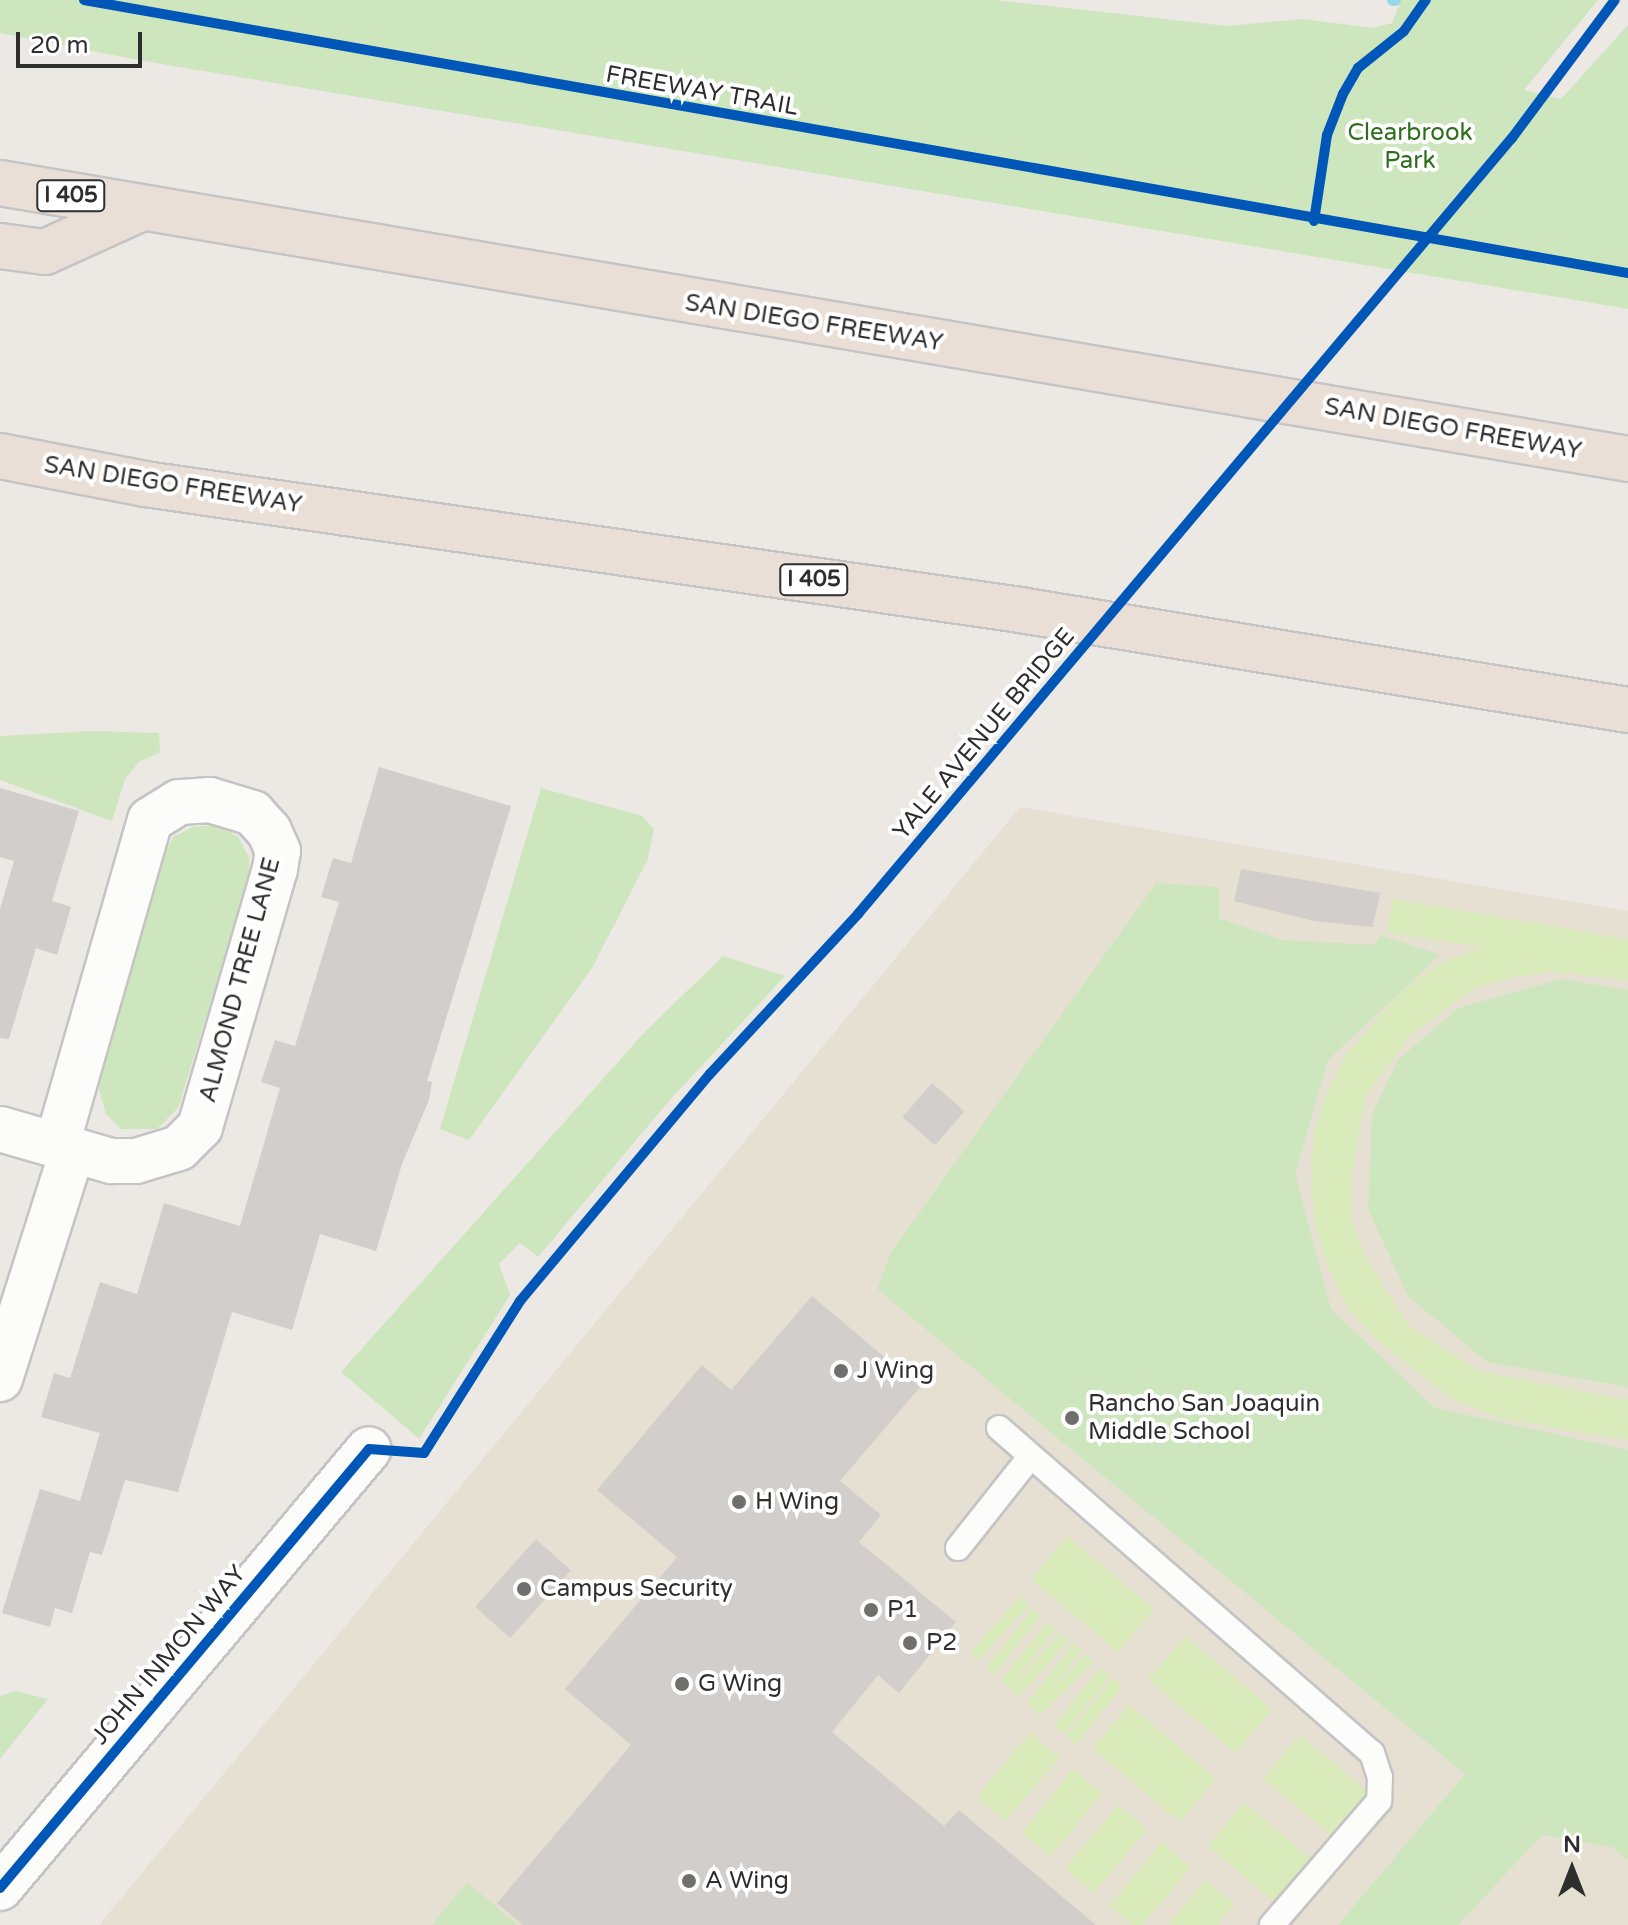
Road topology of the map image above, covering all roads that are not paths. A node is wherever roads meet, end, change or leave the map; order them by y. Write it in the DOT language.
graph roads {
  1 [pos="0,183"];
  2 [pos="142,208"];
  3 [pos="0,246"];
  4 [pos="0,456"];
  5 [pos="1628,459"];
  6 [pos="1628,710"];
  7 [pos="0,1129"];
  8 [pos="65,1147"];
  9 [pos="0,1379"];
  10 [pos="999,1428"];
  11 [pos="369,1449"];
  12 [pos="1031,1456"];
  13 [pos="958,1548"];
  14 [pos="0,1888"];
  15 [pos="1272,1925"];
  1 -- 2 [label="highway, SAN DIEGO FREEWAY / I 405"];
  2 -- 3 [label="highway"];
  2 -- 5 [label="highway, SAN DIEGO FREEWAY / I 405"];
  4 -- 6 [label="highway, SAN DIEGO FREEWAY / I 405"];
  7 -- 8 [label="street, ALMOND TREE LANE"];
  8 -- 8 [label="street, ALMOND TREE LANE"];
  8 -- 9 [label="street, ALMOND TREE LANE"];
  10 -- 12 [label="lane"];
  11 -- 14 [label="street, JOHN INMON WAY"];
  12 -- 13 [label="lane"];
  12 -- 15 [label="lane"];
}
